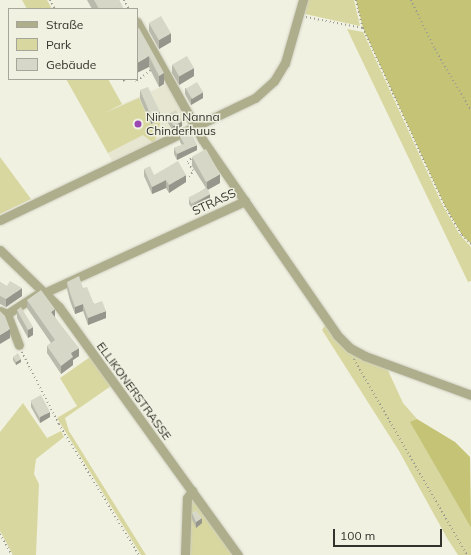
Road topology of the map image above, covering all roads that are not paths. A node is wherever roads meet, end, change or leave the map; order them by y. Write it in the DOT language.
graph roads {
  1 [pos="303,0"];
  2 [pos="138,24"];
  3 [pos="196,127"];
  4 [pos="245,202"];
  5 [pos="0,220"];
  6 [pos="0,250"];
  7 [pos="44,291"];
  8 [pos="3,313"];
  9 [pos="19,345"];
  10 [pos="471,395"];
  11 [pos="192,491"];
  12 [pos="185,555"];
  13 [pos="238,555"];
  1 -- 3 [label="street"];
  2 -- 3 [label="street, STRASS"];
  3 -- 4 [label="street, STRASS"];
  3 -- 5 [label="street"];
  4 -- 7 [label="street, STRASS"];
  4 -- 10 [label="street"];
  6 -- 7 [label="street, ELLIKONERSTRASSE"];
  7 -- 8 [label="street, STRASS"];
  7 -- 11 [label="street, ELLIKONERSTRASSE"];
  8 -- 9 [label="street"];
  11 -- 12 [label="street"];
  11 -- 13 [label="street, ELLIKONERSTRASSE"];
}
